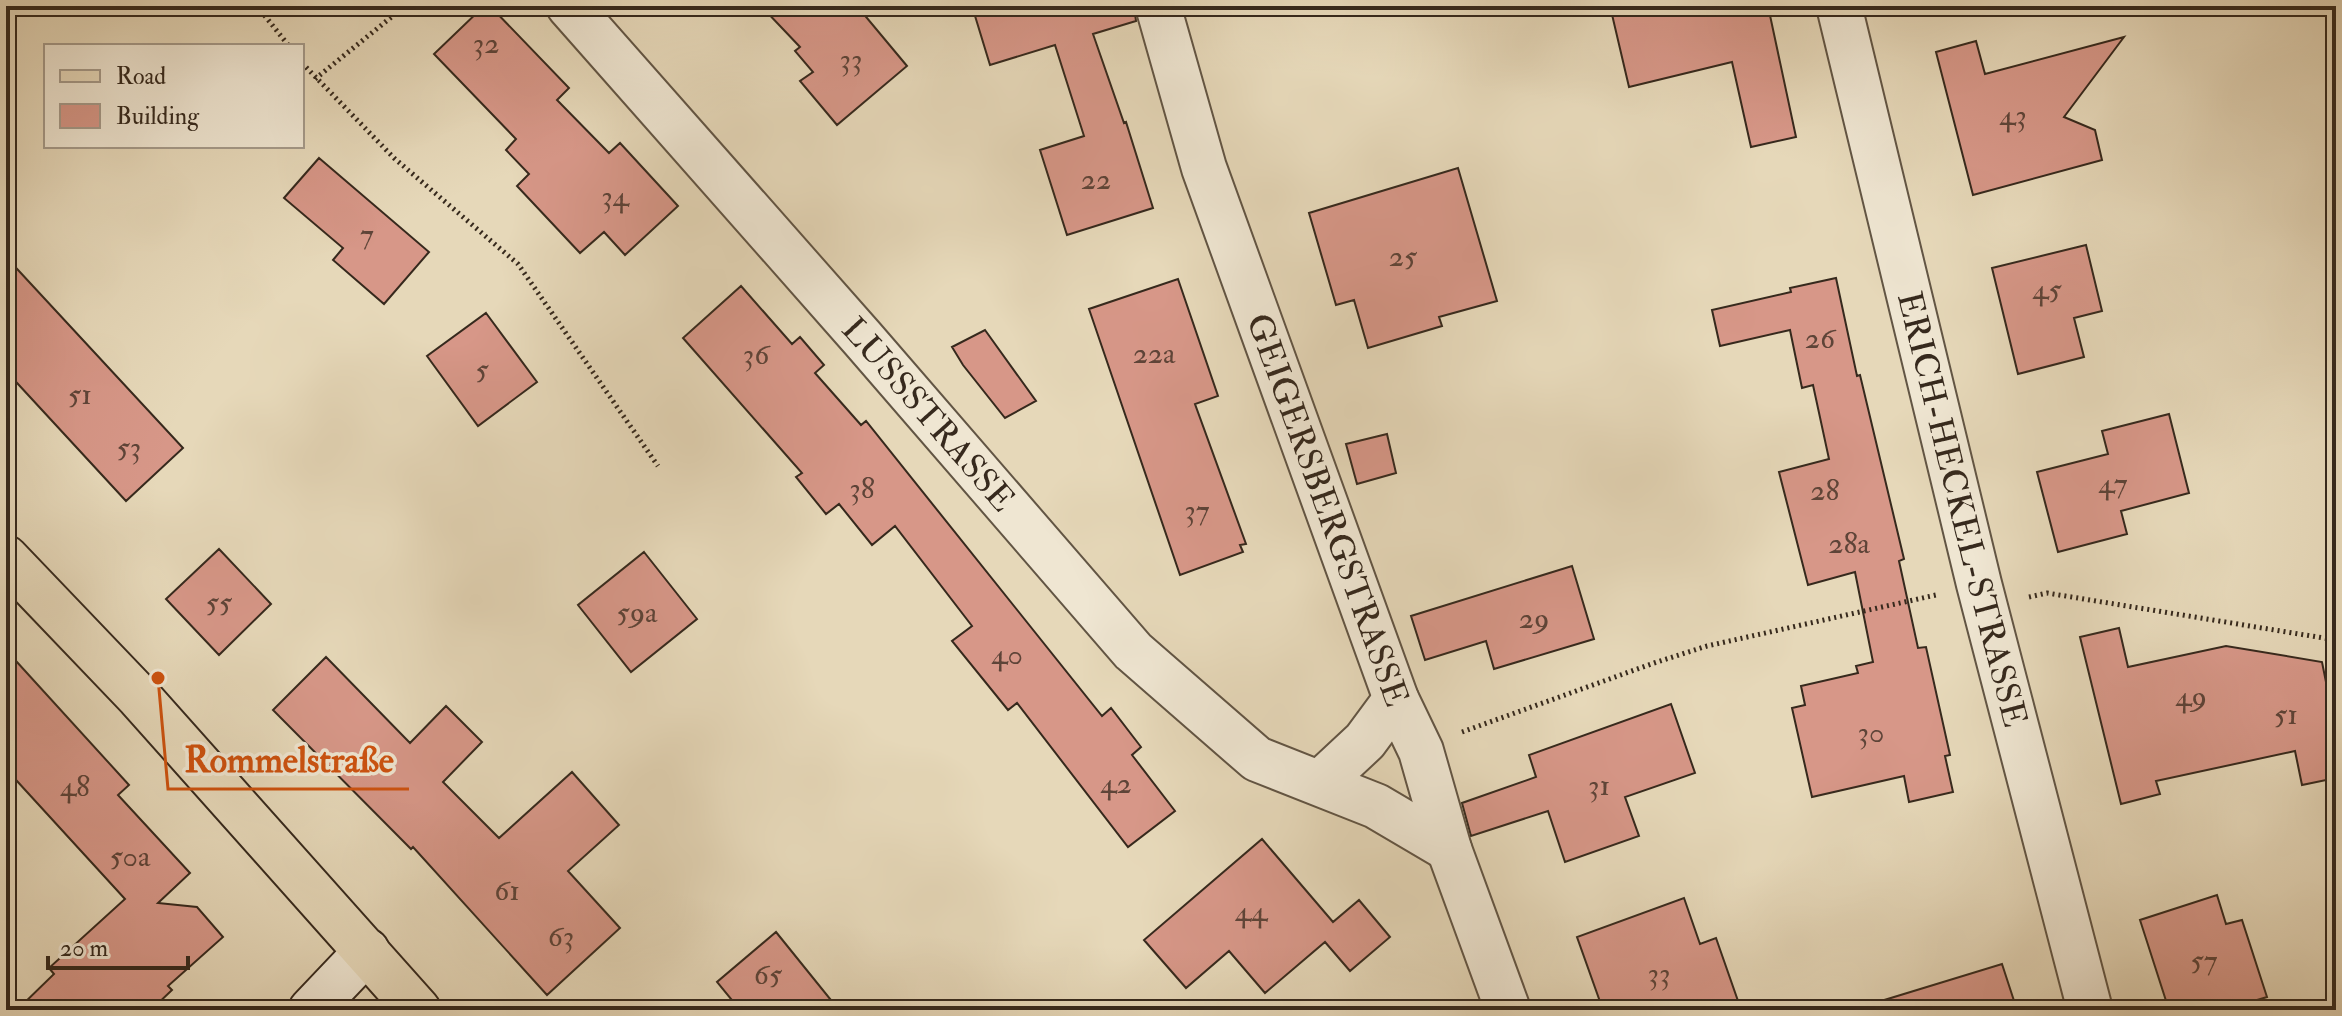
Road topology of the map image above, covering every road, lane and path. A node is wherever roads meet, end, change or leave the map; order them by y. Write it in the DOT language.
graph roads {
  1 [pos="257,6"];
  2 [pos="405,6"];
  3 [pos="569,6"];
  4 [pos="1158,6"];
  5 [pos="1839,6"];
  6 [pos="287,44"];
  7 [pos="304,65"];
  8 [pos="315,79"];
  9 [pos="658,466"];
  10 [pos="6,558"];
  11 [pos="2047,593"];
  12 [pos="1936,595"];
  13 [pos="2336,640"];
  14 [pos="1396,699"];
  15 [pos="1449,737"];
  16 [pos="1320,783"];
  17 [pos="1449,849"];
  18 [pos="367,951"];
  19 [pos="311,1010"];
  20 [pos="418,1010"];
  21 [pos="1508,1010"];
  22 [pos="2090,1010"];
  1 -- 6 [label="path"];
  2 -- 8 [label="path"];
  3 -- 16 [label="street, LUSSSTRASSE"];
  4 -- 14 [label="street, GEIGERSBERGSTRASSE"];
  5 -- 22 [label="street, ERICH-HECKEL-STRASSE"];
  7 -- 8 [label="path"];
  8 -- 9 [label="path"];
  10 -- 18 [label="main road"];
  11 -- 13 [label="path"];
  12 -- 15 [label="path"];
  14 -- 16 [label="street"];
  14 -- 17 [label="street, GEIGERSBERGSTRASSE"];
  16 -- 17 [label="street, LUSSSTRASSE"];
  17 -- 21 [label="street, GEIGERSBERGSTRASSE"];
  18 -- 19 [label="street"];
  18 -- 20 [label="main road"];
}
